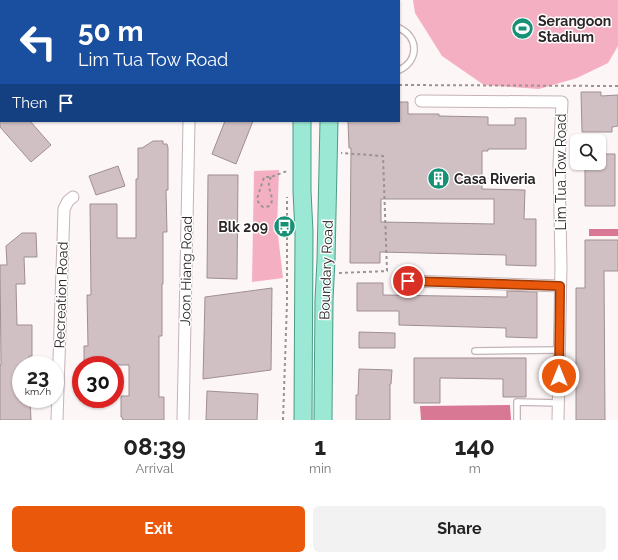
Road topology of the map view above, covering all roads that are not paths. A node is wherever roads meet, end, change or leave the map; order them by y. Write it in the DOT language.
graph roads {
  1 [pos="400,29"];
  2 [pos="400,69"];
  3 [pos="421,101"];
  4 [pos="189,122"];
  5 [pos="302,122"];
  6 [pos="329,122"];
  7 [pos="73,197"];
  8 [pos="408,281"];
  9 [pos="560,286"];
  10 [pos="559,350"];
  11 [pos="475,351"];
  12 [pos="559,403"];
  13 [pos="57,420"];
  14 [pos="183,420"];
  15 [pos="303,420"];
  16 [pos="323,420"];
  17 [pos="517,420"];
  18 [pos="558,420"];
  1 -- 2 [label="lane"];
  3 -- 9 [label="street, Lim Tua Tow Road"];
  4 -- 14 [label="street, Joon Hiang Road"];
  5 -- 15 [label="main road, Boundary Road"];
  6 -- 16 [label="main road, Boundary Road"];
  7 -- 13 [label="street, Recreation Road"];
  8 -- 9 [label="street"];
  9 -- 10 [label="street, Lim Tua Tow Road"];
  10 -- 11 [label="lane"];
  10 -- 12 [label="street, Lim Tua Tow Road"];
  12 -- 17 [label="lane"];
  12 -- 18 [label="street, Lim Tua Tow Road"];
}
